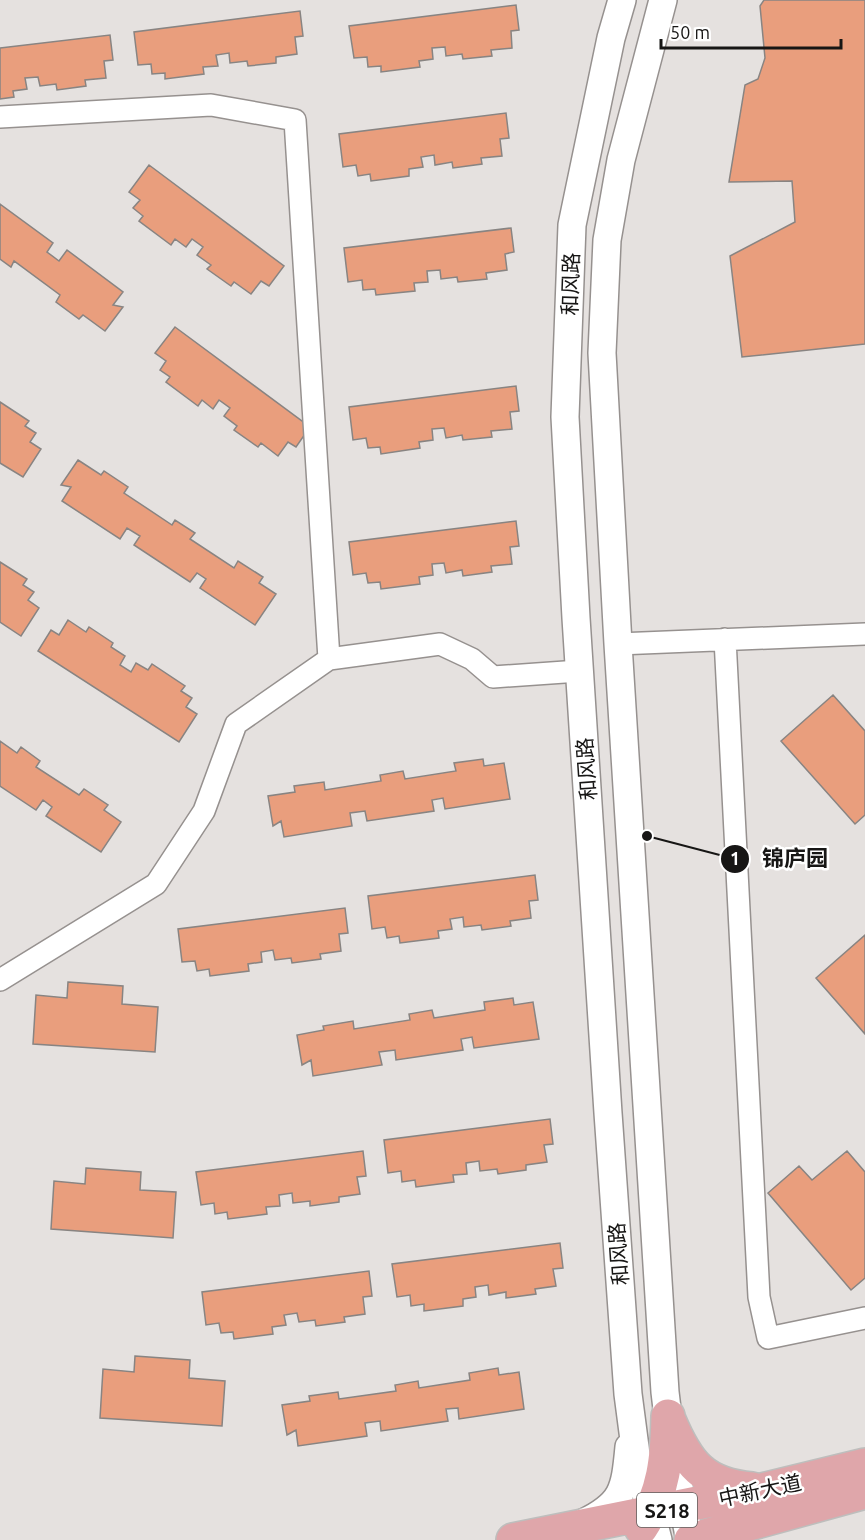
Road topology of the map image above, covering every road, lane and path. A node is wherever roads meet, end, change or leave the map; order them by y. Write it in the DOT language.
graph roads {
  1 [pos="622,0"];
  2 [pos="663,0"];
  3 [pos="0,117"];
  4 [pos="865,634"];
  5 [pos="725,639"];
  6 [pos="618,644"];
  7 [pos="329,659"];
  8 [pos="579,671"];
  9 [pos="0,980"];
  10 [pos="865,1318"];
  11 [pos="631,1416"];
  12 [pos="668,1416"];
  13 [pos="865,1465"];
  14 [pos="865,1492"];
  15 [pos="769,1504"];
  16 [pos="663,1511"];
  17 [pos="571,1529"];
  18 [pos="513,1540"];
  19 [pos="630,1540"];
  20 [pos="690,1540"];
  1 -- 8 [label="street, 和风路"];
  2 -- 6 [label="street, 和风路"];
  3 -- 7 [label="street"];
  4 -- 5 [label="street"];
  5 -- 6 [label="street"];
  5 -- 10 [label="street"];
  6 -- 12 [label="street, 和风路"];
  7 -- 8 [label="street"];
  7 -- 9 [label="street"];
  8 -- 11 [label="street, 和风路"];
  11 -- 16 [label="street, 和风路"];
  11 -- 17 [label="street"];
  12 -- 15 [label="main road"];
  12 -- 16 [label="main road"];
  13 -- 15 [label="main road, 中新大道 / S218"];
  14 -- 15 [label="main road, 中新大道 / S218"];
  15 -- 16 [label="main road, 中新大道 / S218"];
  15 -- 20 [label="main road, 中新大道 / S218"];
  16 -- 17 [label="main road, 中新大道 / S218"];
  16 -- 19 [label="main road"];
  16 -- 20 [label="street, 和风路"];
  17 -- 18 [label="main road, 中新大道 / S218"];
}
